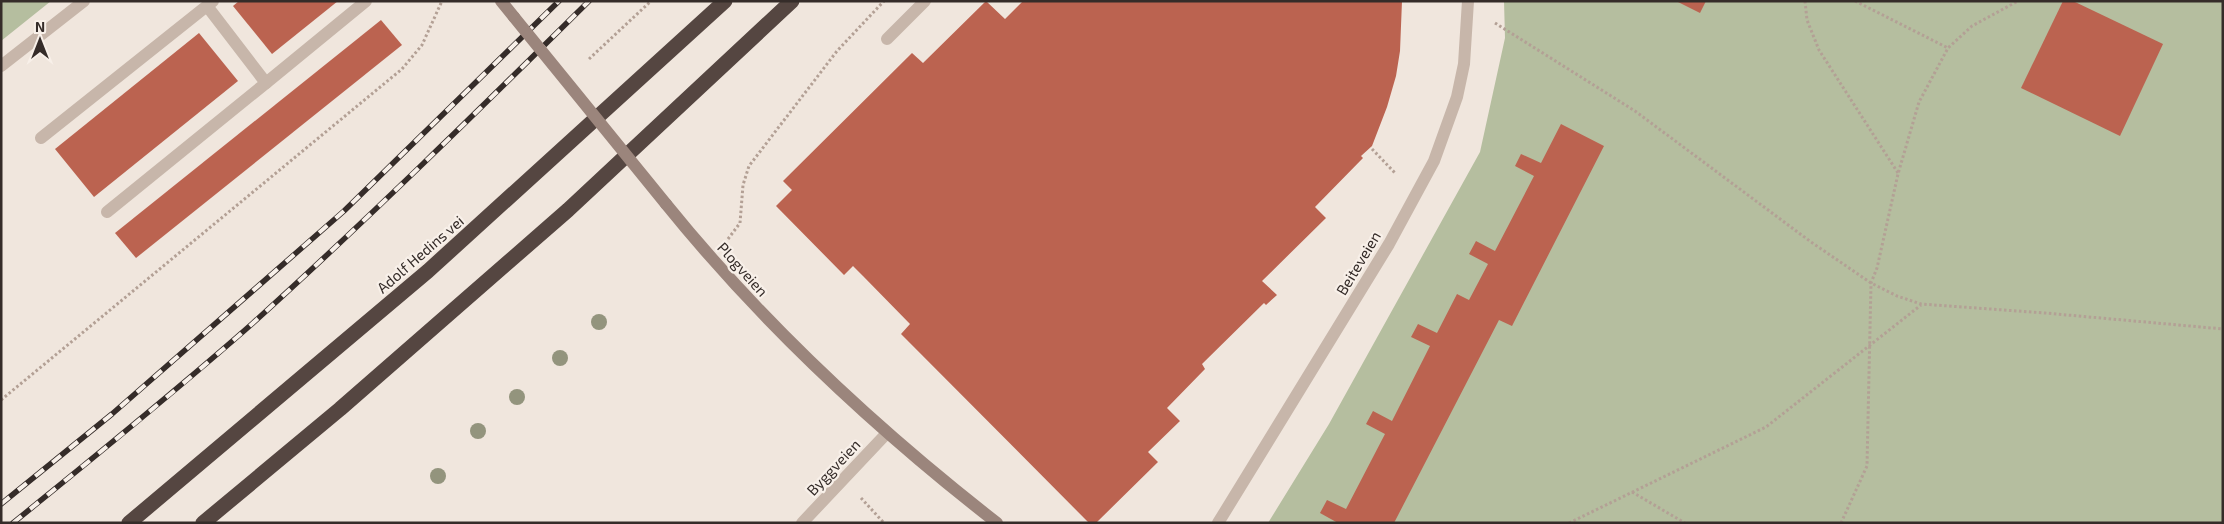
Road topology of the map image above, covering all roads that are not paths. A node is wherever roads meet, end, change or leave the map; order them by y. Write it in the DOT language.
graph roads {
  1 [pos="84,1"];
  2 [pos="366,1"];
  3 [pos="501,1"];
  4 [pos="725,1"];
  5 [pos="792,1"];
  6 [pos="926,1"];
  7 [pos="1468,1"];
  8 [pos="210,4"];
  9 [pos="887,39"];
  10 [pos="1,66"];
  11 [pos="266,83"];
  12 [pos="41,138"];
  13 [pos="107,212"];
  14 [pos="886,434"];
  15 [pos="1217,522"];
  16 [pos="129,523"];
  17 [pos="203,523"];
  18 [pos="802,523"];
  19 [pos="997,523"];
  1 -- 10 [label="street"];
  2 -- 11 [label="street"];
  3 -- 14 [label="street, Plogveien, bridge"];
  4 -- 16 [label="highway, Adolf Hedins vei"];
  5 -- 17 [label="highway"];
  6 -- 9 [label="street"];
  7 -- 15 [label="street, Beiteveien"];
  8 -- 11 [label="street"];
  8 -- 12 [label="street"];
  11 -- 13 [label="street"];
  14 -- 18 [label="street, Byggveien"];
  14 -- 19 [label="street, Plogveien"];
}
